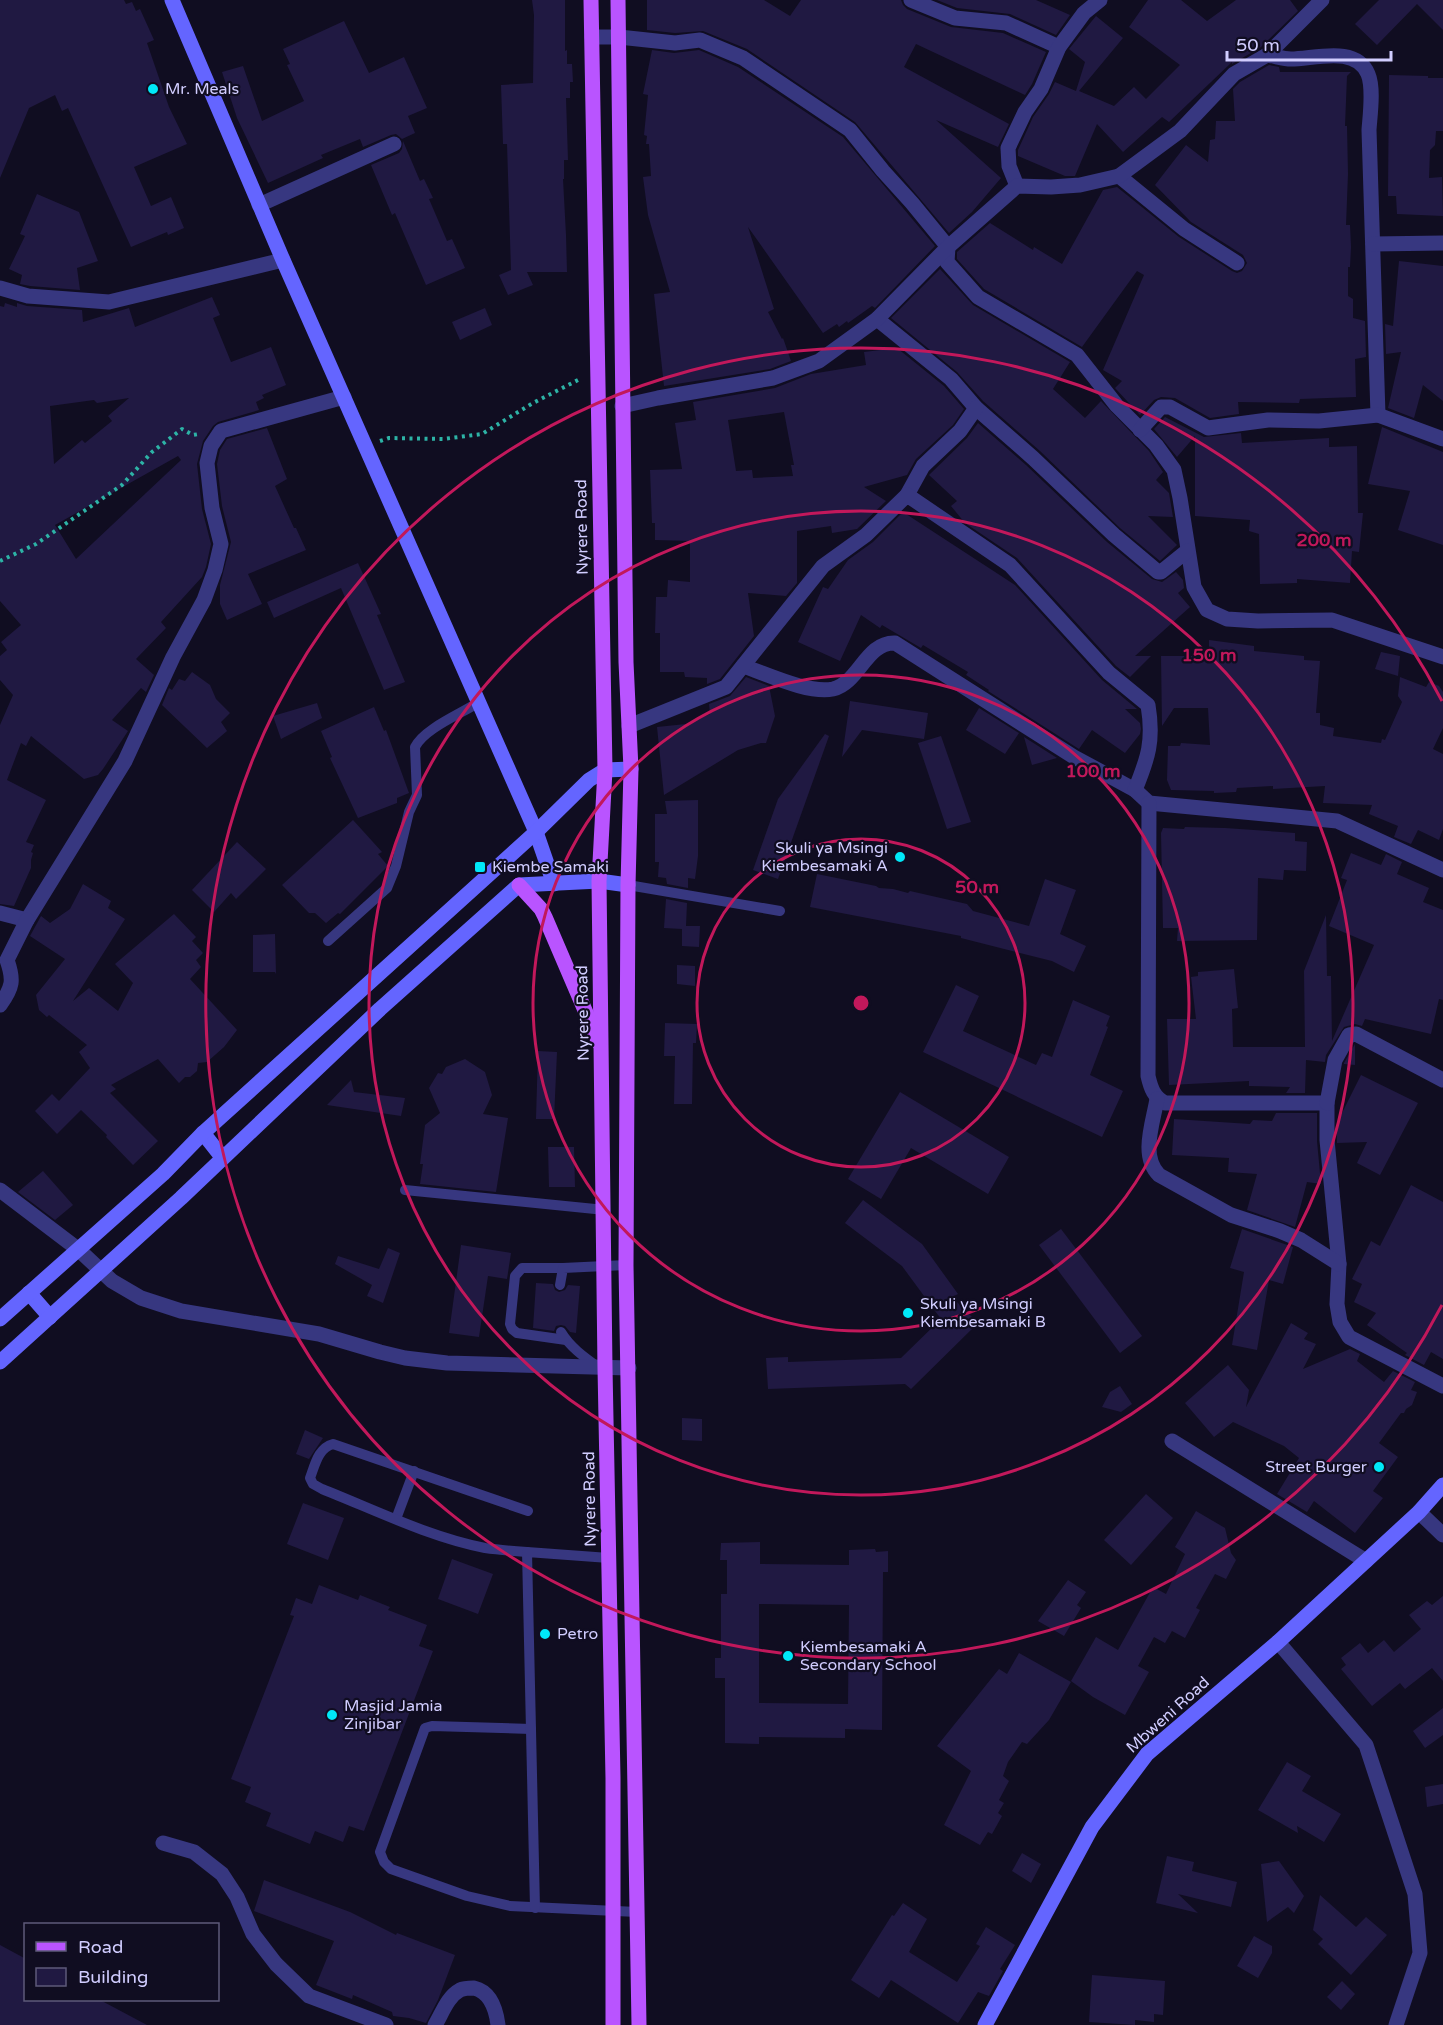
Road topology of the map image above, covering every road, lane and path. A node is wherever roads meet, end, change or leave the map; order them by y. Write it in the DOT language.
graph roads {
  1 [pos="172,0"];
  2 [pos="591,0"];
  3 [pos="618,0"];
  4 [pos="911,0"];
  5 [pos="1100,0"];
  6 [pos="1322,0"];
  7 [pos="592,37"];
  8 [pos="619,37"];
  9 [pos="1059,47"];
  10 [pos="1267,55"];
  11 [pos="394,144"];
  12 [pos="1119,176"];
  13 [pos="1017,186"];
  14 [pos="259,205"];
  15 [pos="1443,243"];
  16 [pos="1373,244"];
  17 [pos="948,247"];
  18 [pos="282,260"];
  19 [pos="1237,263"];
  20 [pos="0,288"];
  21 [pos="877,319"];
  22 [pos="598,372"];
  23 [pos="344,397"];
  24 [pos="622,406"];
  25 [pos="976,408"];
  26 [pos="1378,415"];
  27 [pos="1140,430"];
  28 [pos="220,431"];
  29 [pos="1443,439"];
  30 [pos="366,446"];
  31 [pos="907,495"];
  32 [pos="1187,551"];
  33 [pos="0,561"];
  34 [pos="1443,657"];
  35 [pos="743,666"];
  36 [pos="479,702"];
  37 [pos="629,726"];
  38 [pos="631,769"];
  39 [pos="605,770"];
  40 [pos="1135,790"];
  41 [pos="1149,803"];
  42 [pos="536,832"];
  43 [pos="1443,870"];
  44 [pos="599,881"];
  45 [pos="554,884"];
  46 [pos="519,885"];
  47 [pos="628,885"];
  48 [pos="780,911"];
  49 [pos="0,913"];
  50 [pos="27,920"];
  51 [pos="328,941"];
  52 [pos="363,987"];
  53 [pos="0,1005"];
  54 [pos="380,1010"];
  55 [pos="602,1051"];
  56 [pos="1443,1080"];
  57 [pos="1157,1099"];
  58 [pos="1327,1103"];
  59 [pos="203,1133"];
  60 [pos="222,1157"];
  61 [pos="0,1190"];
  62 [pos="405,1190"];
  63 [pos="605,1210"];
  64 [pos="79,1250"];
  65 [pos="1339,1264"];
  66 [pos="627,1265"];
  67 [pos="605,1266"];
  68 [pos="563,1268"];
  69 [pos="99,1271"];
  70 [pos="560,1285"];
  71 [pos="29,1293"];
  72 [pos="50,1317"];
  73 [pos="0,1319"];
  74 [pos="0,1362"];
  75 [pos="602,1368"];
  76 [pos="629,1368"];
  77 [pos="1443,1386"];
  78 [pos="1172,1441"];
  79 [pos="414,1471"];
  80 [pos="1443,1485"];
  81 [pos="528,1512"];
  82 [pos="1419,1512"];
  83 [pos="396,1519"];
  84 [pos="1443,1535"];
  85 [pos="527,1552"];
  86 [pos="609,1558"];
  87 [pos="1366,1561"];
  88 [pos="1278,1642"];
  89 [pos="531,1729"];
  90 [pos="163,1843"];
  91 [pos="535,1908"];
  92 [pos="613,1911"];
  93 [pos="637,1912"];
  94 [pos="386,2025"];
  95 [pos="435,2025"];
  96 [pos="498,2025"];
  97 [pos="613,2025"];
  98 [pos="639,2025"];
  99 [pos="986,2025"];
  100 [pos="1396,2025"];
  1 -- 14 [label="main road"];
  2 -- 7 [label="main road, Nyrere Road"];
  3 -- 8 [label="main road"];
  4 -- 9 [label="street"];
  5 -- 9 [label="street"];
  6 -- 10 [label="street"];
  7 -- 8 [label="street"];
  7 -- 22 [label="main road, Nyrere Road"];
  8 -- 17 [label="street"];
  8 -- 24 [label="main road"];
  9 -- 13 [label="street"];
  10 -- 12 [label="street"];
  10 -- 16 [label="street"];
  11 -- 14 [label="street"];
  12 -- 13 [label="street"];
  12 -- 19 [label="street"];
  13 -- 17 [label="street"];
  14 -- 18 [label="main road"];
  15 -- 16 [label="street"];
  16 -- 26 [label="street"];
  17 -- 21 [label="street"];
  17 -- 27 [label="street"];
  18 -- 20 [label="street"];
  18 -- 23 [label="main road"];
  21 -- 24 [label="street"];
  21 -- 25 [label="street"];
  22 -- 30 [label="path"];
  22 -- 39 [label="main road, Nyrere Road"];
  23 -- 28 [label="street"];
  23 -- 30 [label="main road"];
  24 -- 37 [label="main road"];
  25 -- 31 [label="street"];
  25 -- 32 [label="street"];
  26 -- 27 [label="street"];
  26 -- 29 [label="street"];
  27 -- 32 [label="street"];
  28 -- 33 [label="path"];
  28 -- 50 [label="street"];
  30 -- 36 [label="main road"];
  31 -- 35 [label="street"];
  31 -- 40 [label="street"];
  32 -- 34 [label="street"];
  35 -- 37 [label="street"];
  35 -- 40 [label="street"];
  36 -- 42 [label="main road"];
  36 -- 51 [label="lane"];
  37 -- 38 [label="main road"];
  38 -- 39 [label="main road"];
  38 -- 47 [label="main road"];
  39 -- 42 [label="main road"];
  39 -- 44 [label="main road, Nyrere Road"];
  40 -- 41 [label="street"];
  41 -- 43 [label="street"];
  41 -- 57 [label="street"];
  42 -- 45 [label="main road"];
  42 -- 52 [label="main road"];
  44 -- 45 [label="main road"];
  44 -- 47 [label="main road"];
  44 -- 55 [label="main road, Nyrere Road"];
  45 -- 46 [label="main road"];
  46 -- 54 [label="main road"];
  46 -- 55 [label="main road"];
  47 -- 48 [label="lane"];
  47 -- 66 [label="main road"];
  49 -- 50 [label="street"];
  50 -- 53 [label="street"];
  52 -- 54 [label="main road"];
  52 -- 59 [label="main road"];
  54 -- 60 [label="main road"];
  55 -- 63 [label="main road, Nyrere Road"];
  56 -- 58 [label="street"];
  57 -- 58 [label="street"];
  57 -- 65 [label="street"];
  58 -- 65 [label="street"];
  59 -- 60 [label="main road"];
  59 -- 64 [label="main road"];
  60 -- 69 [label="main road"];
  61 -- 64 [label="street"];
  62 -- 63 [label="lane"];
  63 -- 67 [label="main road, Nyrere Road"];
  64 -- 69 [label="street"];
  64 -- 71 [label="main road"];
  65 -- 77 [label="street"];
  66 -- 67 [label="lane"];
  66 -- 76 [label="main road"];
  67 -- 68 [label="lane"];
  67 -- 75 [label="main road, Nyrere Road"];
  68 -- 70 [label="lane"];
  68 -- 75 [label="lane"];
  69 -- 72 [label="main road"];
  69 -- 75 [label="street"];
  71 -- 72 [label="main road"];
  71 -- 73 [label="main road"];
  72 -- 74 [label="main road"];
  75 -- 76 [label="street"];
  75 -- 86 [label="main road, Nyrere Road"];
  76 -- 93 [label="main road"];
  78 -- 87 [label="street"];
  79 -- 81 [label="lane"];
  79 -- 83 [label="lane"];
  79 -- 83 [label="lane"];
  80 -- 82 [label="main road, Mbweni Road"];
  82 -- 84 [label="street"];
  82 -- 87 [label="main road, Mbweni Road"];
  83 -- 85 [label="lane"];
  85 -- 86 [label="lane"];
  85 -- 89 [label="lane"];
  86 -- 92 [label="main road, Nyrere Road"];
  87 -- 88 [label="main road, Mbweni Road"];
  88 -- 99 [label="main road, Mbweni Road"];
  88 -- 100 [label="street"];
  89 -- 91 [label="lane"];
  89 -- 91 [label="lane"];
  90 -- 94 [label="street"];
  91 -- 92 [label="lane"];
  92 -- 93 [label="lane"];
  92 -- 97 [label="main road, Nyrere Road"];
  93 -- 98 [label="main road"];
  95 -- 96 [label="street"];
}
